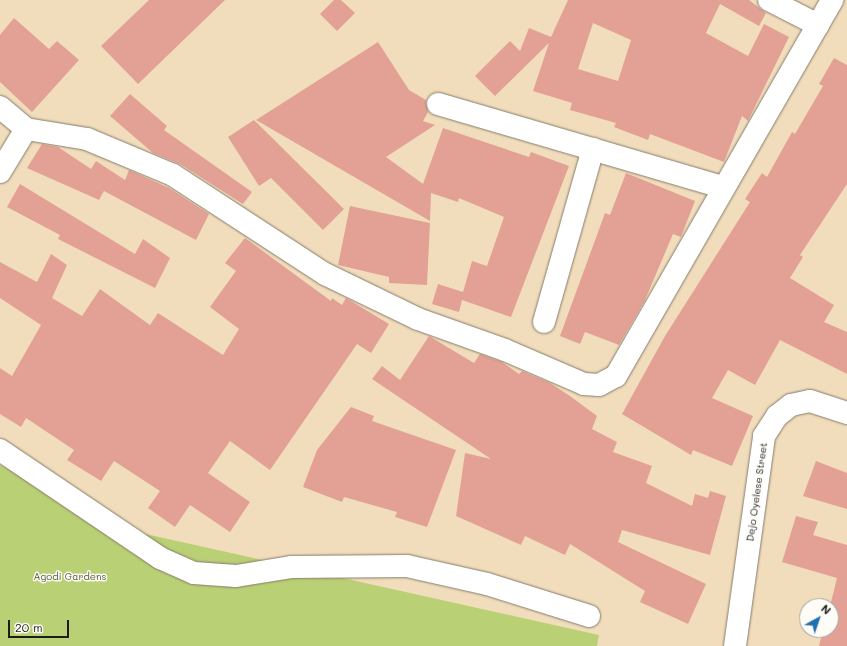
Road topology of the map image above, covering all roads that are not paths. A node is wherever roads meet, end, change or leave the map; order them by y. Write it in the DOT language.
graph roads {
  1 [pos="769,0"];
  2 [pos="832,0"];
  3 [pos="818,25"];
  4 [pos="438,104"];
  5 [pos="0,107"];
  6 [pos="26,128"];
  7 [pos="593,149"];
  8 [pos="0,172"];
  9 [pos="722,187"];
  10 [pos="544,322"];
  11 [pos="847,413"];
  12 [pos="0,450"];
  13 [pos="589,616"];
  14 [pos="735,646"];
  1 -- 3 [label="street"];
  2 -- 3 [label="street"];
  3 -- 9 [label="street"];
  4 -- 7 [label="street"];
  5 -- 6 [label="street"];
  6 -- 8 [label="street"];
  6 -- 9 [label="street"];
  7 -- 9 [label="street"];
  7 -- 10 [label="street"];
  11 -- 14 [label="street, Dejo Oyelese Street"];
  12 -- 13 [label="street"];
}
